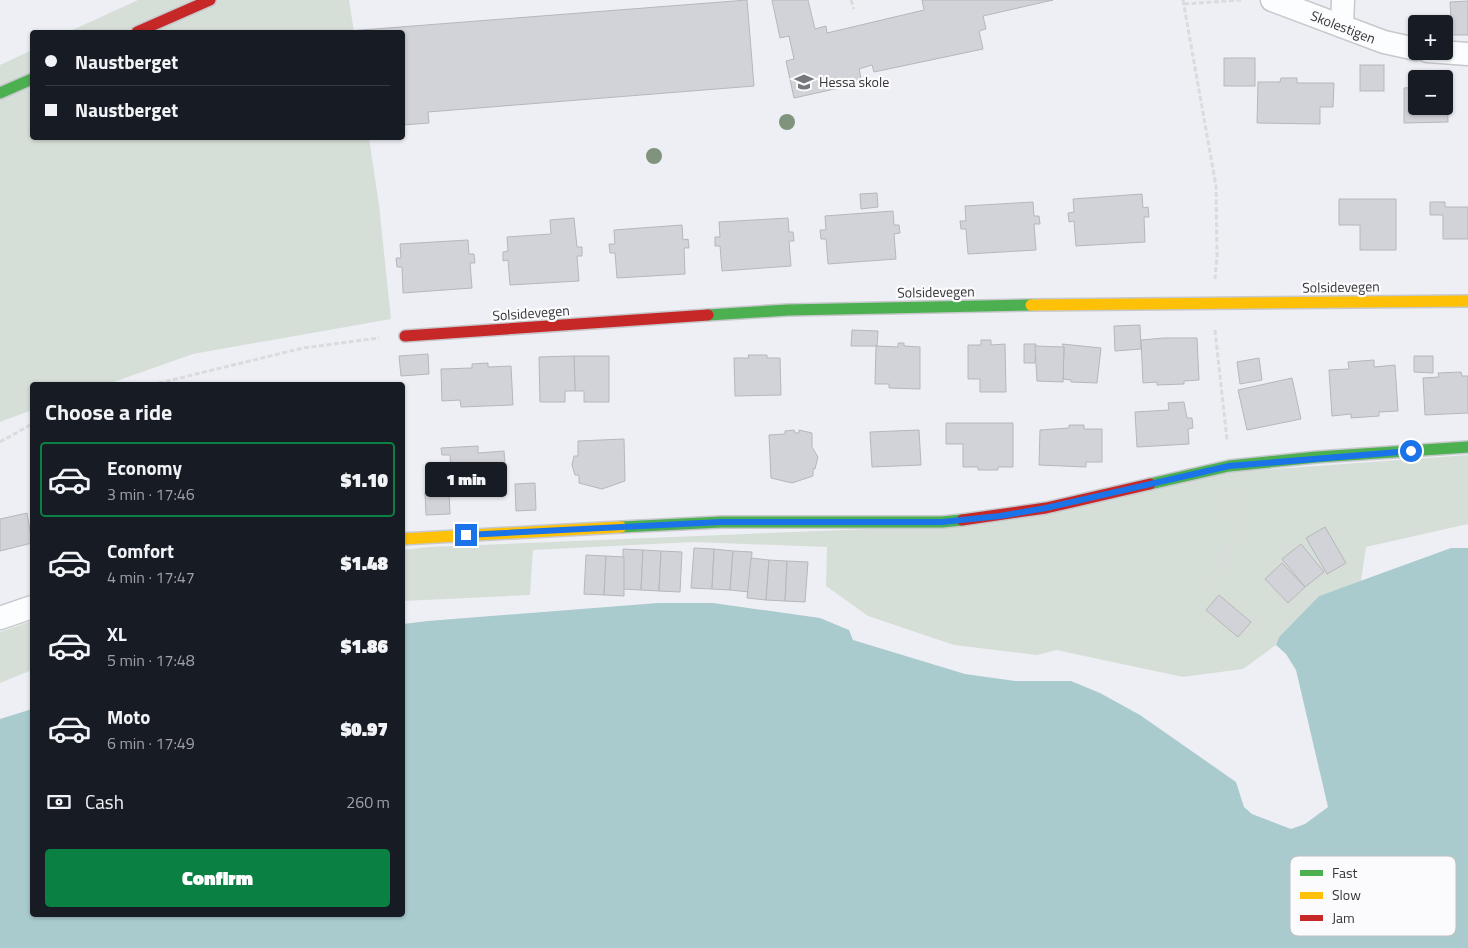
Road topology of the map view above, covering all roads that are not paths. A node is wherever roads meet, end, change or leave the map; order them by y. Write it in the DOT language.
graph roads {
  1 [pos="210,0"];
  2 [pos="1272,0"];
  3 [pos="1343,0"];
  4 [pos="1342,26"];
  5 [pos="142,30"];
  6 [pos="1408,47"];
  7 [pos="1453,53"];
  8 [pos="1468,54"];
  9 [pos="30,80"];
  10 [pos="0,93"];
  11 [pos="1468,301"];
  12 [pos="405,336"];
  13 [pos="1468,447"];
  14 [pos="405,538"];
  15 [pos="30,608"];
  16 [pos="0,618"];
  1 -- 5 [label="street"];
  2 -- 4 [label="street, Skolestigen"];
  3 -- 4 [label="street"];
  4 -- 6 [label="street, Skolestigen"];
  7 -- 8 [label="street"];
  9 -- 10 [label="street"];
  11 -- 12 [label="street, Solsidevegen"];
  13 -- 14 [label="street"];
  15 -- 16 [label="street"];
}
